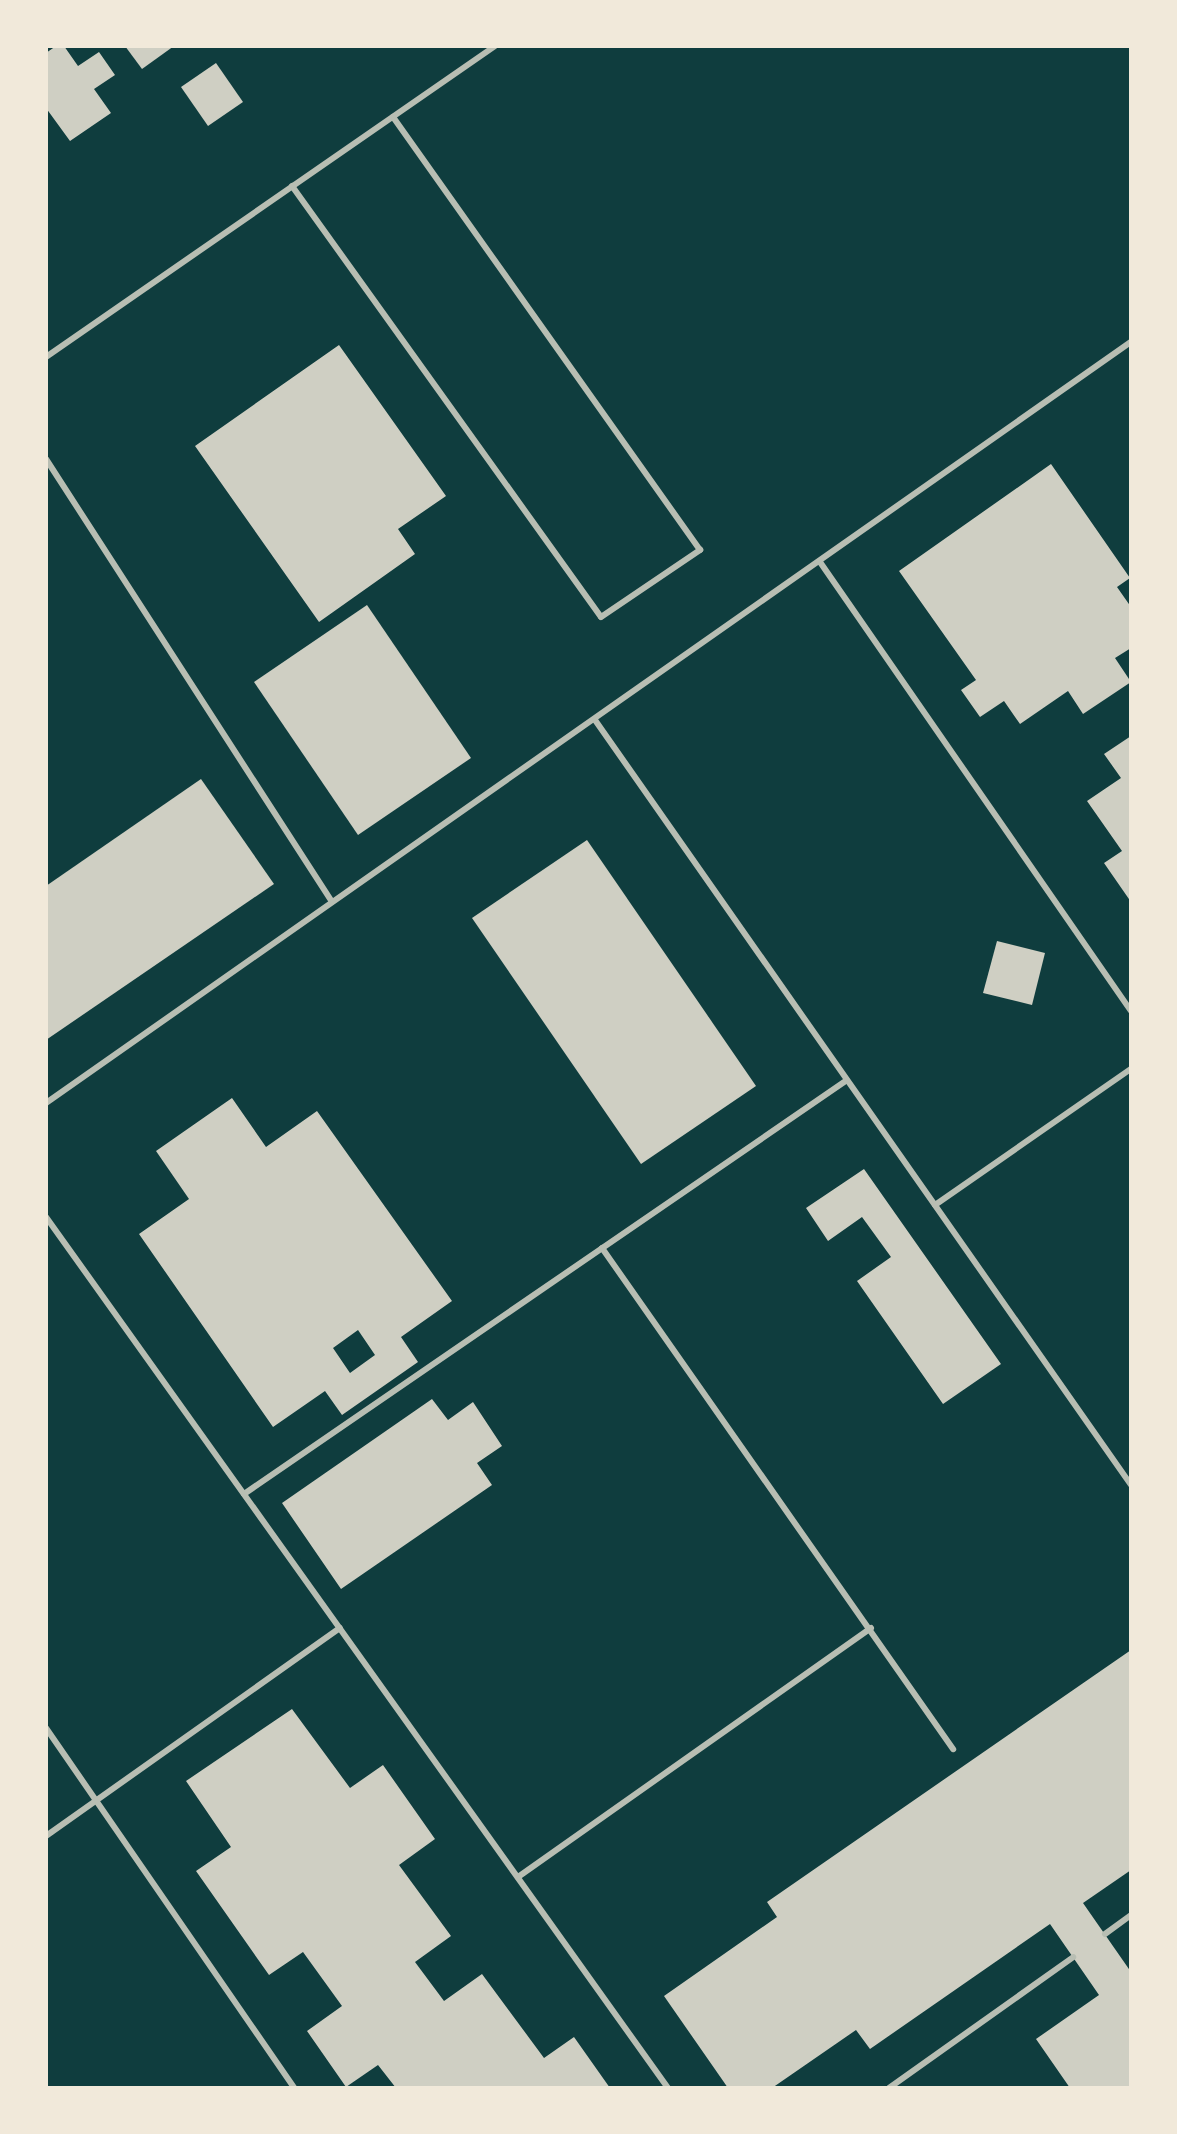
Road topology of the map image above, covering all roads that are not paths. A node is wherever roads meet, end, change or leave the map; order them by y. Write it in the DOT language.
graph roads {
  1 [pos="495,46"];
  2 [pos="393,117"];
  3 [pos="292,186"];
  4 [pos="1131,342"];
  5 [pos="46,357"];
  6 [pos="46,459"];
  7 [pos="820,562"];
  8 [pos="595,720"];
  9 [pos="332,902"];
  10 [pos="1131,1011"];
  11 [pos="1131,1069"];
  12 [pos="847,1080"];
  13 [pos="46,1103"];
  14 [pos="935,1205"];
  15 [pos="46,1217"];
  16 [pos="602,1248"];
  17 [pos="1131,1485"];
  18 [pos="244,1494"];
  19 [pos="340,1628"];
  20 [pos="871,1628"];
  21 [pos="46,1728"];
  22 [pos="953,1749"];
  23 [pos="96,1801"];
  24 [pos="46,1836"];
  25 [pos="518,1877"];
  26 [pos="1131,1915"];
  27 [pos="1105,1934"];
  28 [pos="1073,1957"];
  29 [pos="294,2088"];
  30 [pos="668,2088"];
  31 [pos="889,2088"];
  1 -- 2 [label="lane"];
  2 -- 3 [label="lane"];
  2 -- 3 [label="lane"];
  3 -- 5 [label="lane"];
  4 -- 7 [label="lane"];
  6 -- 9 [label="lane"];
  7 -- 8 [label="lane"];
  7 -- 10 [label="lane"];
  8 -- 9 [label="lane"];
  8 -- 12 [label="lane"];
  9 -- 13 [label="lane"];
  11 -- 14 [label="lane"];
  12 -- 14 [label="lane"];
  12 -- 16 [label="lane"];
  14 -- 17 [label="lane"];
  15 -- 18 [label="lane"];
  16 -- 18 [label="lane"];
  16 -- 20 [label="lane"];
  18 -- 19 [label="lane"];
  19 -- 23 [label="lane"];
  19 -- 25 [label="lane"];
  20 -- 22 [label="lane"];
  20 -- 25 [label="lane"];
  21 -- 23 [label="lane"];
  23 -- 24 [label="lane"];
  23 -- 29 [label="lane"];
  25 -- 30 [label="lane"];
  26 -- 27 [label="lane"];
  28 -- 31 [label="lane"];
}
